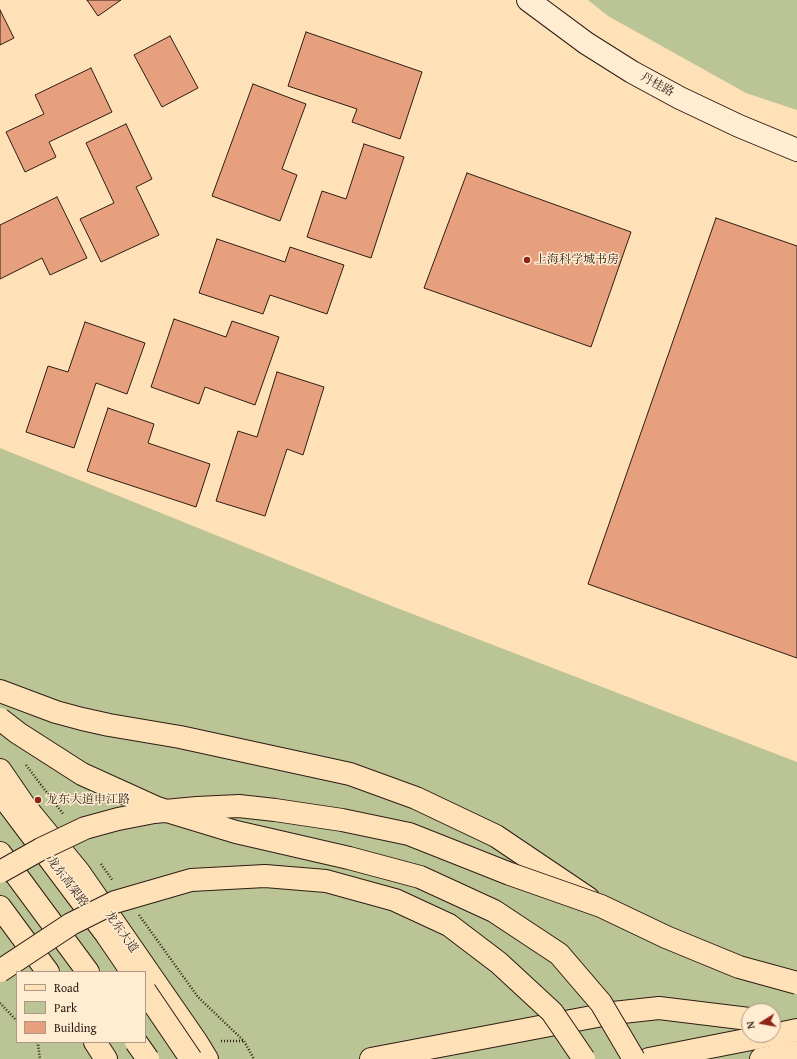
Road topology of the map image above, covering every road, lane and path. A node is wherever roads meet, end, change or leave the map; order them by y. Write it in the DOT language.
graph roads {
  1 [pos="528,0"];
  2 [pos="548,0"];
  3 [pos="797,139"];
  4 [pos="797,150"];
  5 [pos="0,691"];
  6 [pos="0,719"];
  7 [pos="0,770"];
  8 [pos="0,793"];
  9 [pos="0,853"];
  10 [pos="0,872"];
  11 [pos="601,906"];
  12 [pos="0,907"];
  13 [pos="0,971"];
  14 [pos="47,971"];
  15 [pos="87,971"];
  16 [pos="131,971"];
  17 [pos="797,983"];
  18 [pos="146,992"];
  19 [pos="0,1002"];
  20 [pos="741,1018"];
  21 [pos="16,1020"];
  22 [pos="781,1026"];
  23 [pos="797,1030"];
  24 [pos="781,1033"];
  25 [pos="741,1041"];
  26 [pos="38,1043"];
  27 [pos="96,1043"];
  28 [pos="137,1043"];
  29 [pos="797,1052"];
  30 [pos="40,1059"];
  31 [pos="106,1059"];
  32 [pos="148,1059"];
  33 [pos="191,1059"];
  34 [pos="206,1059"];
  35 [pos="371,1059"];
  36 [pos="584,1059"];
  37 [pos="634,1059"];
  38 [pos="649,1059"];
  39 [pos="761,1059"];
  1 -- 4 [label="street, 丹桂路"];
  2 -- 3 [label="street, 丹桂路"];
  5 -- 11 [label="main road, bridge"];
  6 -- 37 [label="main road, bridge"];
  7 -- 34 [label="main road, 龙东大道"];
  8 -- 16 [label="main road, 龙东高架路, bridge"];
  9 -- 15 [label="main road, bridge"];
  10 -- 11 [label="main road, bridge"];
  11 -- 17 [label="main road, bridge"];
  12 -- 14 [label="main road"];
  13 -- 36 [label="main road, bridge"];
  18 -- 33 [label="main road, bridge"];
  19 -- 21 [label="path"];
  20 -- 35 [label="main road"];
  22 -- 23 [label="main road"];
  23 -- 24 [label="main road"];
  25 -- 38 [label="main road"];
  26 -- 30 [label="path"];
  27 -- 31 [label="main road"];
  28 -- 32 [label="main road, bridge"];
  29 -- 39 [label="main road"];
}
